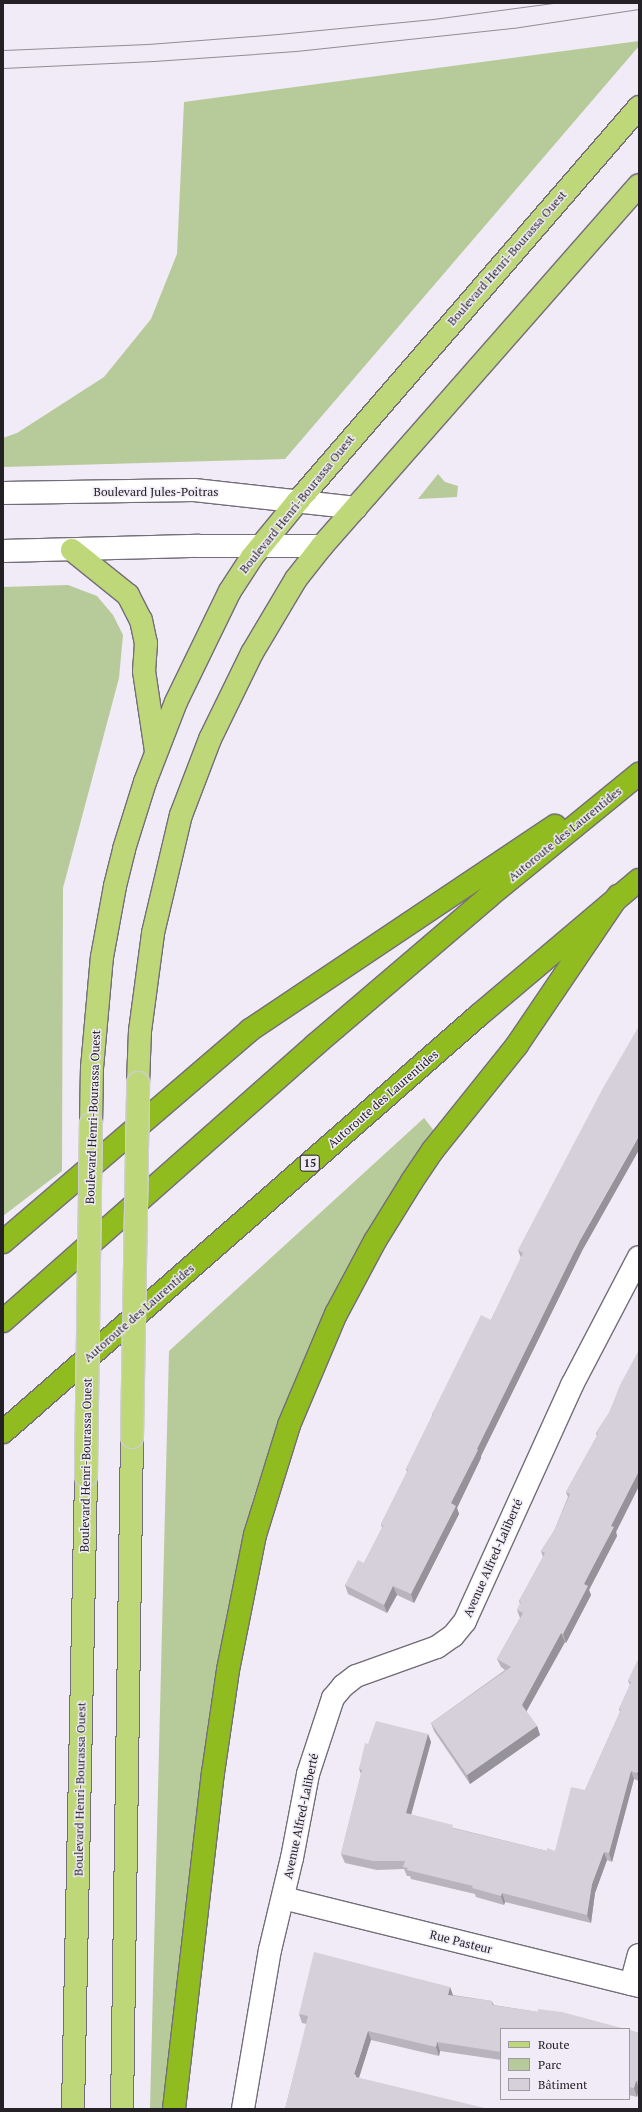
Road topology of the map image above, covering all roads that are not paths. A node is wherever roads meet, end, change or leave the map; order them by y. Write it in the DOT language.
graph roads {
  1 [pos="639,107"];
  2 [pos="639,185"];
  3 [pos="3,493"];
  4 [pos="298,501"];
  5 [pos="356,508"];
  6 [pos="261,546"];
  7 [pos="322,546"];
  8 [pos="3,550"];
  9 [pos="72,550"];
  10 [pos="156,752"];
  11 [pos="639,770"];
  12 [pos="639,774"];
  13 [pos="639,880"];
  14 [pos="618,896"];
  15 [pos="3,1242"];
  16 [pos="639,1256"];
  17 [pos="3,1321"];
  18 [pos="3,1432"];
  19 [pos="283,1898"];
  20 [pos="639,1955"];
  21 [pos="635,1985"];
  22 [pos="73,2109"];
  23 [pos="122,2109"];
  24 [pos="174,2109"];
  25 [pos="243,2109"];
  1 -- 4 [label="main road, Boulevard Henri-Bourassa Ouest"];
  2 -- 5 [label="main road"];
  3 -- 4 [label="street, Boulevard Jules-Poitras"];
  4 -- 5 [label="street, Boulevard Jules-Poitras"];
  4 -- 6 [label="main road, Boulevard Henri-Bourassa Ouest"];
  5 -- 7 [label="main road"];
  6 -- 7 [label="street"];
  6 -- 9 [label="street"];
  6 -- 10 [label="main road, Boulevard Henri-Bourassa Ouest"];
  7 -- 23 [label="main road, bridge"];
  8 -- 9 [label="street"];
  9 -- 10 [label="main road"];
  10 -- 22 [label="main road, Boulevard Henri-Bourassa Ouest, bridge"];
  11 -- 15 [label="highway"];
  12 -- 17 [label="highway, Autoroute des Laurentides"];
  13 -- 14 [label="highway, Autoroute des Laurentides / 15"];
  14 -- 18 [label="highway, Autoroute des Laurentides / 15"];
  14 -- 24 [label="highway"];
  16 -- 19 [label="street, Avenue Alfred-Laliberté"];
  19 -- 21 [label="street, Rue Pasteur"];
  19 -- 25 [label="street, Avenue Alfred-Laliberté"];
  20 -- 21 [label="street"];
}
